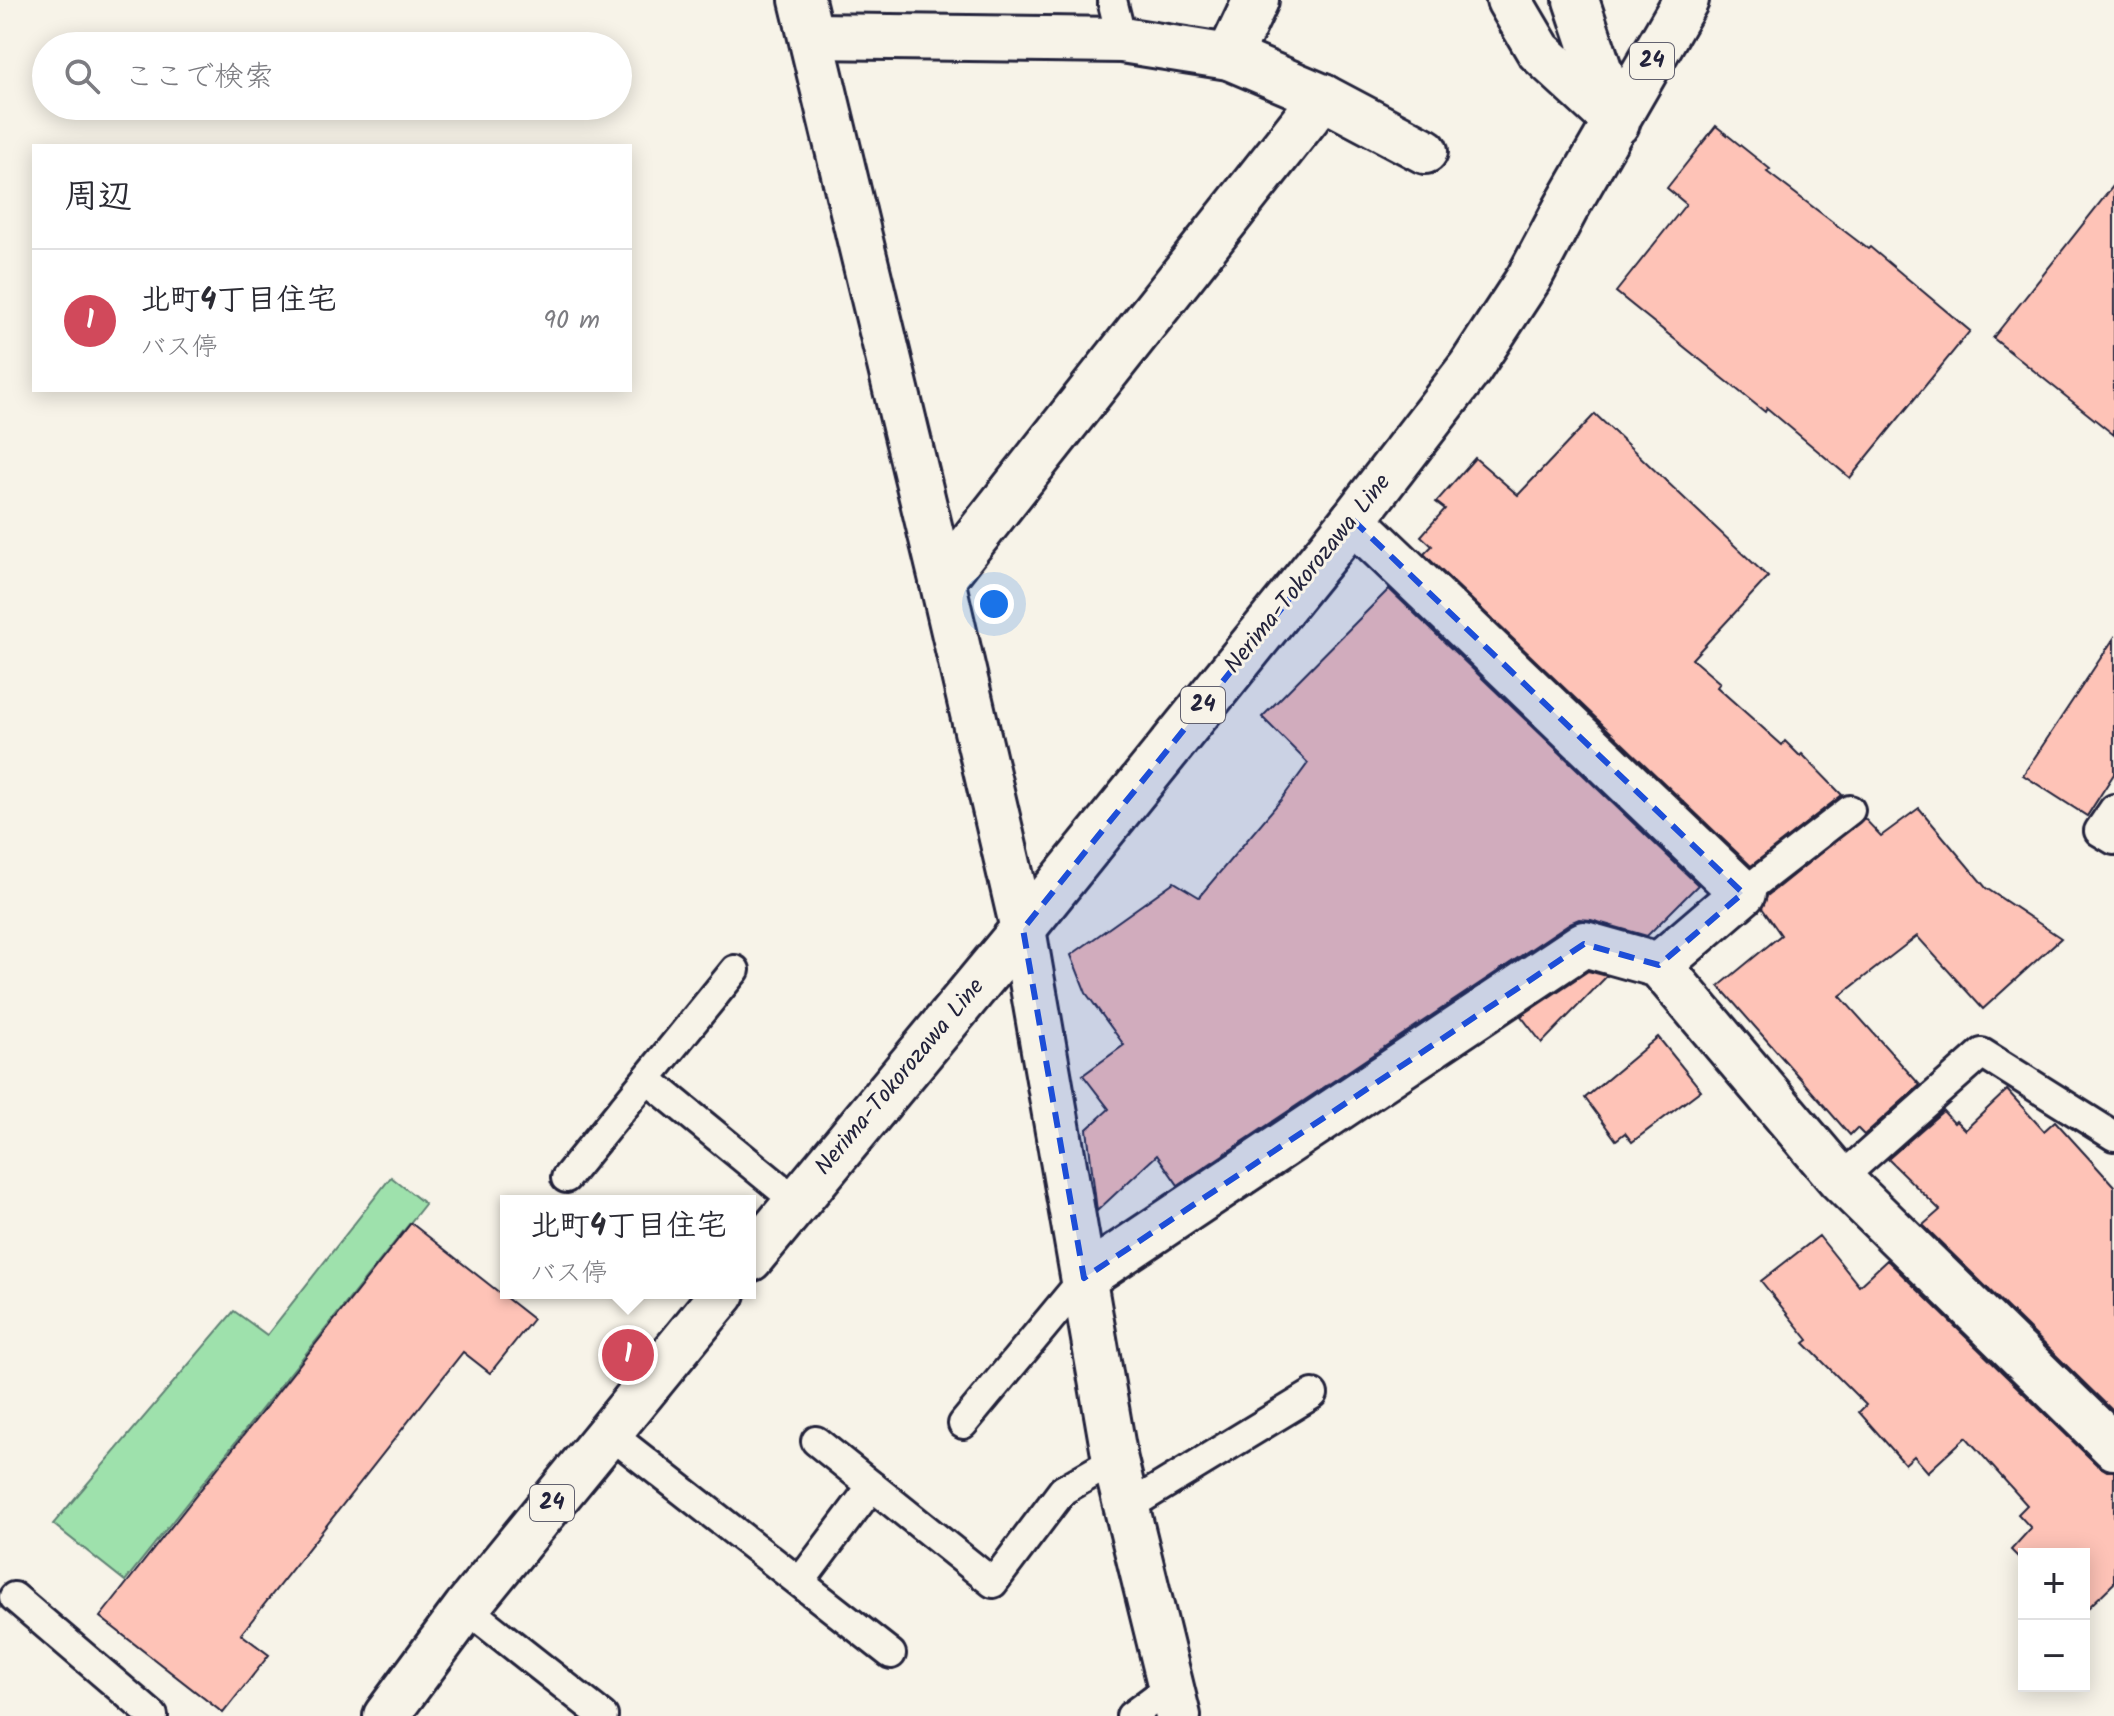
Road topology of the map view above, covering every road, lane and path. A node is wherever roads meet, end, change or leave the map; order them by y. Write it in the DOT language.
graph roads {
  1 [pos="1256,0"];
  2 [pos="1509,0"];
  3 [pos="1576,0"];
  4 [pos="1686,0"];
  5 [pos="807,18"];
  6 [pos="1117,20"];
  7 [pos="1229,57"];
  8 [pos="1323,97"];
  9 [pos="1617,123"];
  10 [pos="1425,151"];
  11 [pos="1353,520"];
  12 [pos="942,580"];
  13 [pos="2114,809"];
  14 [pos="1850,810"];
  15 [pos="2114,840"];
  16 [pos="1743,893"];
  17 [pos="1023,929"];
  18 [pos="1659,965"];
  19 [pos="735,970"];
  20 [pos="647,1079"];
  21 [pos="2114,1136"];
  22 [pos="566,1178"];
  23 [pos="1840,1179"];
  24 [pos="797,1202"];
  25 [pos="756,1252"];
  26 [pos="1084,1278"];
  27 [pos="718,1299"];
  28 [pos="1313,1394"];
  29 [pos="963,1424"];
  30 [pos="609,1433"];
  31 [pos="816,1441"];
  32 [pos="2114,1447"];
  33 [pos="1115,1460"];
  34 [pos="872,1486"];
  35 [pos="1126,1508"];
  36 [pos="800,1582"];
  37 [pos="14,1597"];
  38 [pos="466,1608"];
  39 [pos="891,1654"];
  40 [pos="1174,1701"];
  41 [pos="153,1716"];
  42 [pos="386,1716"];
  43 [pos="603,1716"];
  44 [pos="1131,1716"];
  1 -- 7 [label="street"];
  2 -- 9 [label="street"];
  3 -- 9 [label="street"];
  4 -- 9 [label="street, 24"];
  5 -- 6 [label="street"];
  5 -- 12 [label="street"];
  6 -- 7 [label="street"];
  7 -- 8 [label="street"];
  8 -- 10 [label="street"];
  8 -- 12 [label="street"];
  9 -- 11 [label="street, Nerima-Tokorozawa Line / 24"];
  11 -- 16 [label="street"];
  11 -- 17 [label="street, Nerima-Tokorozawa Line / 24"];
  12 -- 17 [label="street"];
  13 -- 15 [label="lane"];
  14 -- 16 [label="lane"];
  16 -- 18 [label="street"];
  17 -- 24 [label="street, Nerima-Tokorozawa Line / 24"];
  17 -- 26 [label="street"];
  18 -- 23 [label="street"];
  18 -- 26 [label="street"];
  19 -- 20 [label="lane"];
  20 -- 22 [label="lane"];
  20 -- 24 [label="lane"];
  21 -- 23 [label="lane"];
  23 -- 32 [label="street"];
  24 -- 25 [label="street, Nerima-Tokorozawa Line / 24"];
  26 -- 29 [label="lane"];
  26 -- 33 [label="street"];
  27 -- 30 [label="street, 24"];
  28 -- 35 [label="lane"];
  30 -- 36 [label="lane"];
  30 -- 38 [label="street, 24"];
  31 -- 34 [label="lane"];
  33 -- 34 [label="lane"];
  33 -- 35 [label="street"];
  34 -- 36 [label="lane"];
  35 -- 40 [label="street"];
  36 -- 39 [label="lane"];
  37 -- 41 [label="lane"];
  38 -- 42 [label="street, 24"];
  38 -- 43 [label="lane"];
  40 -- 44 [label="lane"];
}
